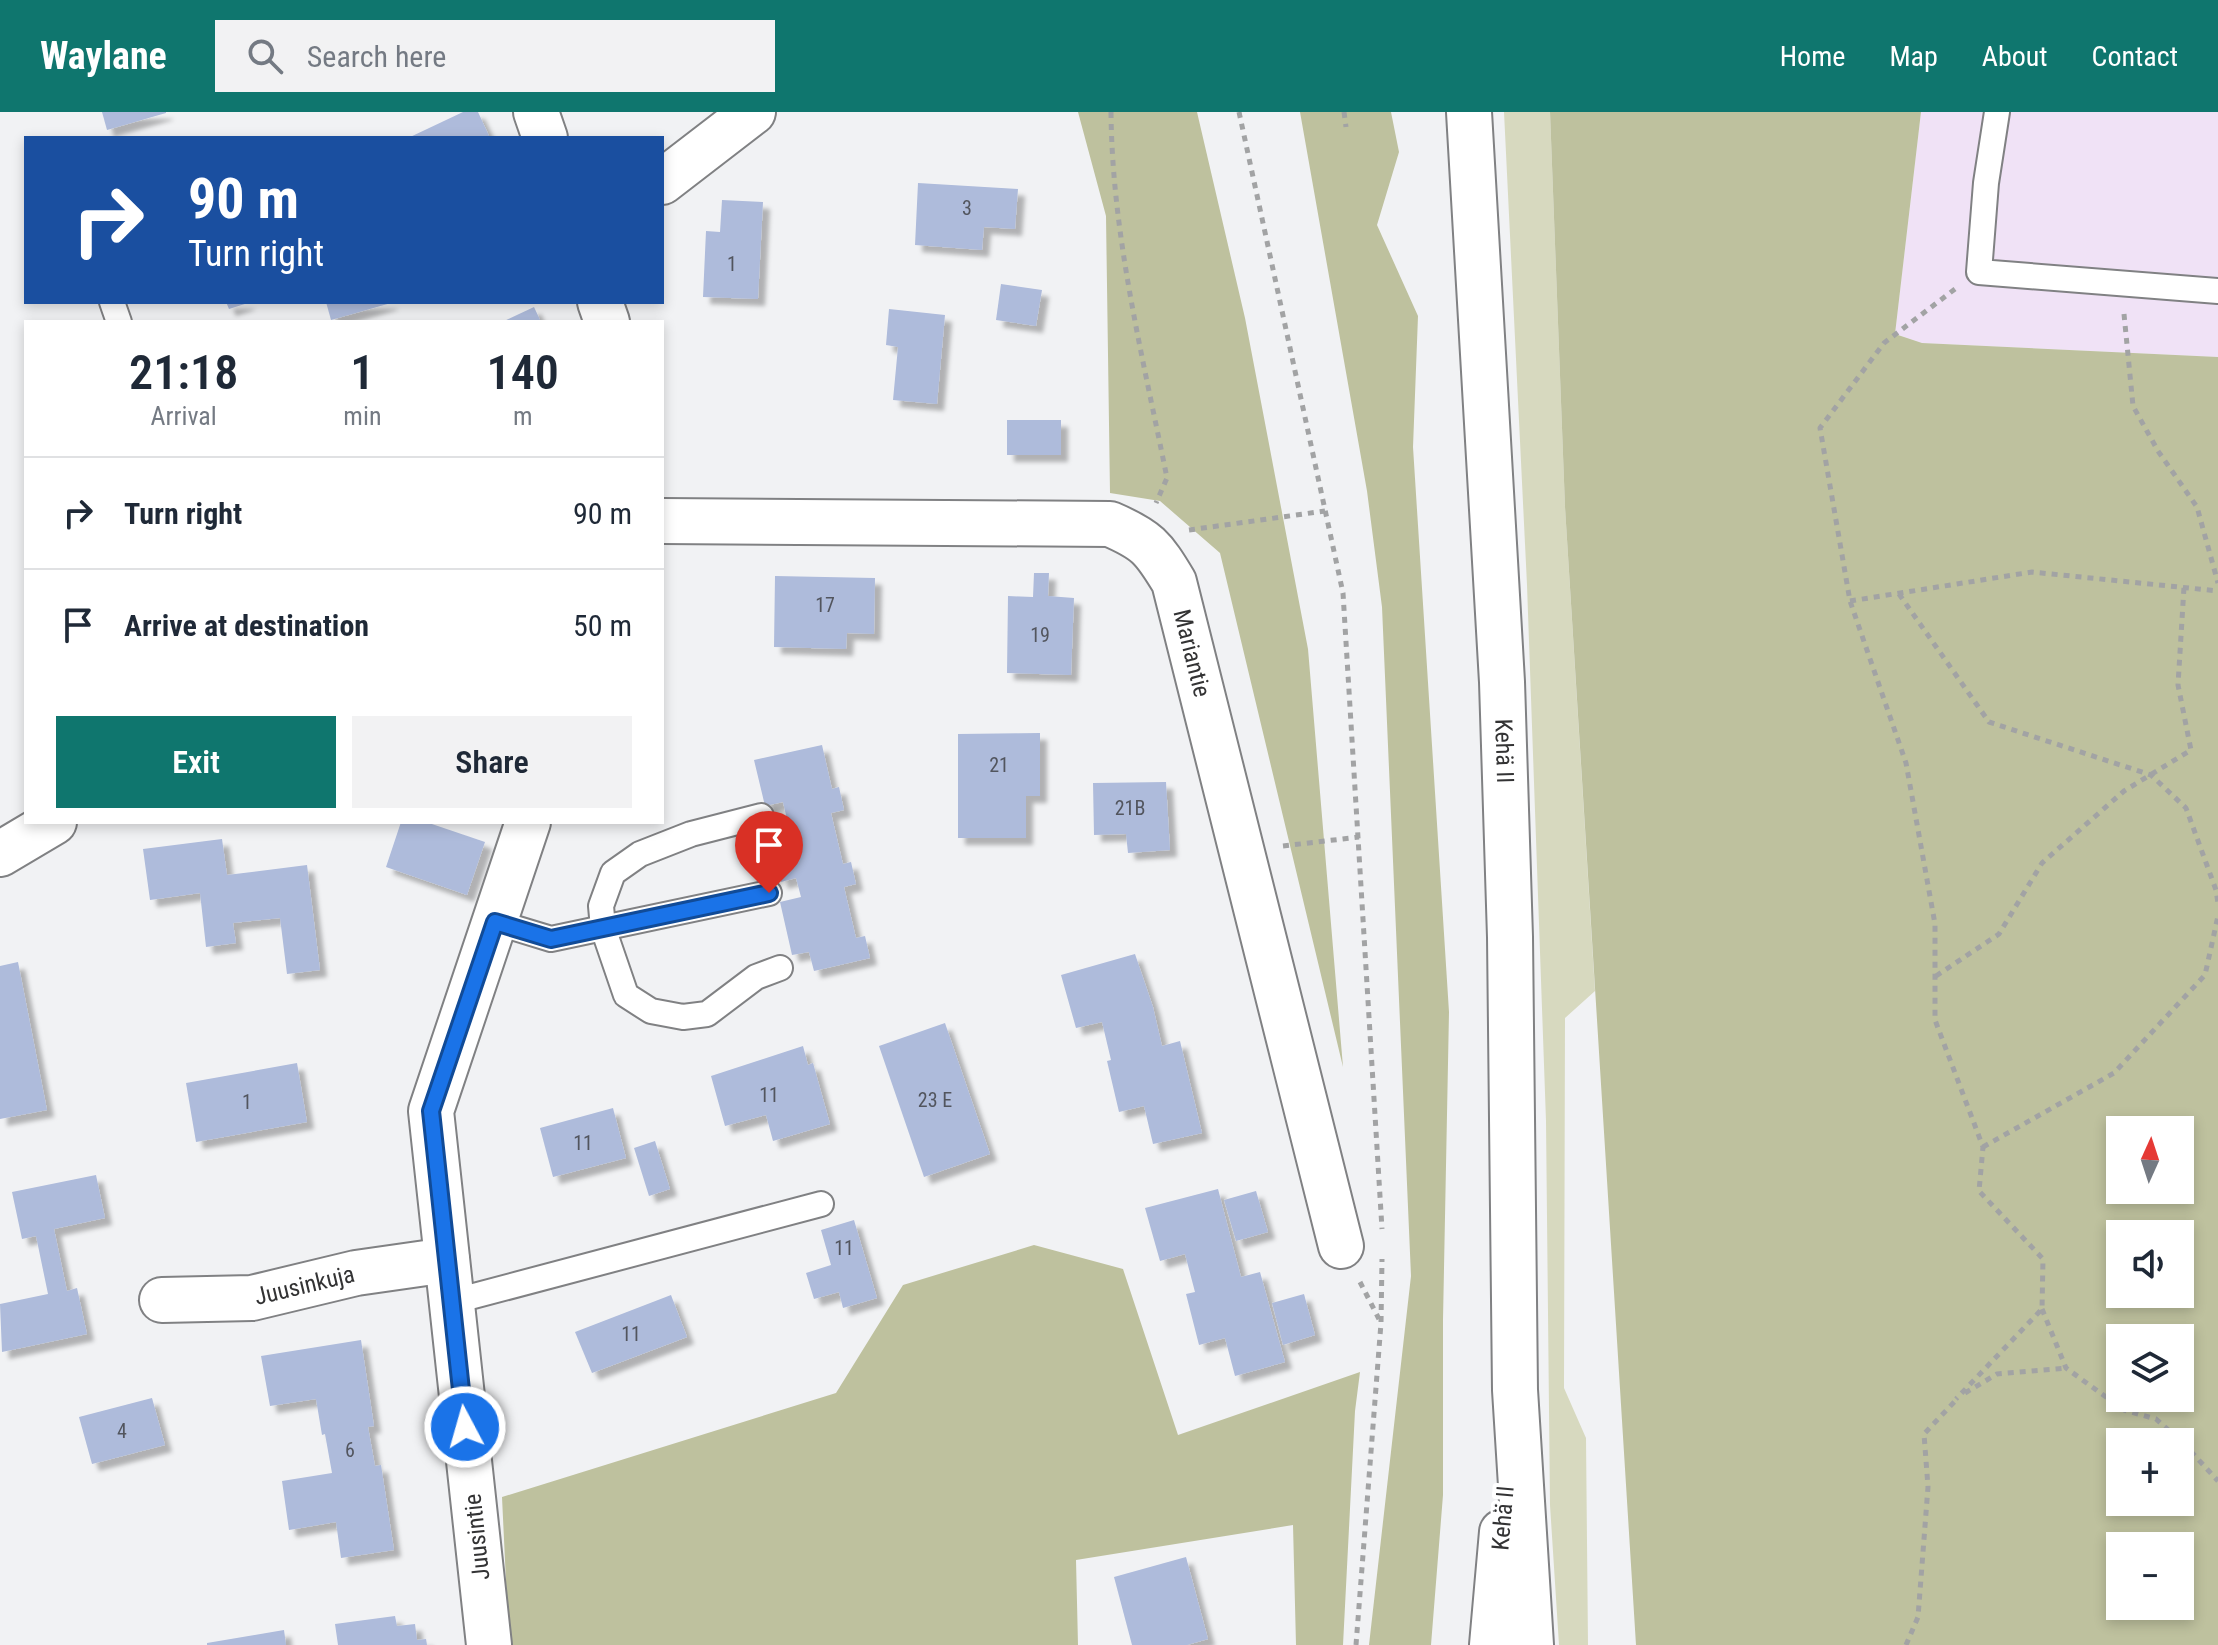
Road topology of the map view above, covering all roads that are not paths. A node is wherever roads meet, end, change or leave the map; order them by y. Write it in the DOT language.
graph roads {
  1 [pos="536,112"];
  2 [pos="753,112"];
  3 [pos="1469,112"];
  4 [pos="1997,112"];
  5 [pos="544,136"];
  6 [pos="664,180"];
  7 [pos="2218,291"];
  8 [pos="664,521"];
  9 [pos="761,816"];
  10 [pos="51,824"];
  11 [pos="527,824"];
  12 [pos="0,854"];
  13 [pos="769,893"];
  14 [pos="495,922"];
  15 [pos="603,928"];
  16 [pos="780,968"];
  17 [pos="821,1204"];
  18 [pos="1368,1243"];
  19 [pos="449,1281"];
  20 [pos="162,1300"];
  21 [pos="1515,1390"];
  22 [pos="489,1645"];
  23 [pos="1492,1645"];
  24 [pos="1531,1645"];
  1 -- 5 [label="main road"];
  2 -- 6 [label="main road"];
  3 -- 21 [label="main road, Kehä II"];
  4 -- 7 [label="lane"];
  8 -- 18 [label="main road, Mariantie"];
  9 -- 15 [label="lane"];
  10 -- 12 [label="main road"];
  11 -- 14 [label="main road, Juusintie"];
  13 -- 15 [label="lane"];
  14 -- 15 [label="lane"];
  14 -- 19 [label="main road, Juusintie"];
  15 -- 16 [label="lane"];
  17 -- 19 [label="lane"];
  19 -- 20 [label="main road, Juusinkuja"];
  19 -- 22 [label="main road, Juusintie"];
  21 -- 23 [label="main road, Kehä II"];
  21 -- 24 [label="main road, Kehä II"];
}
